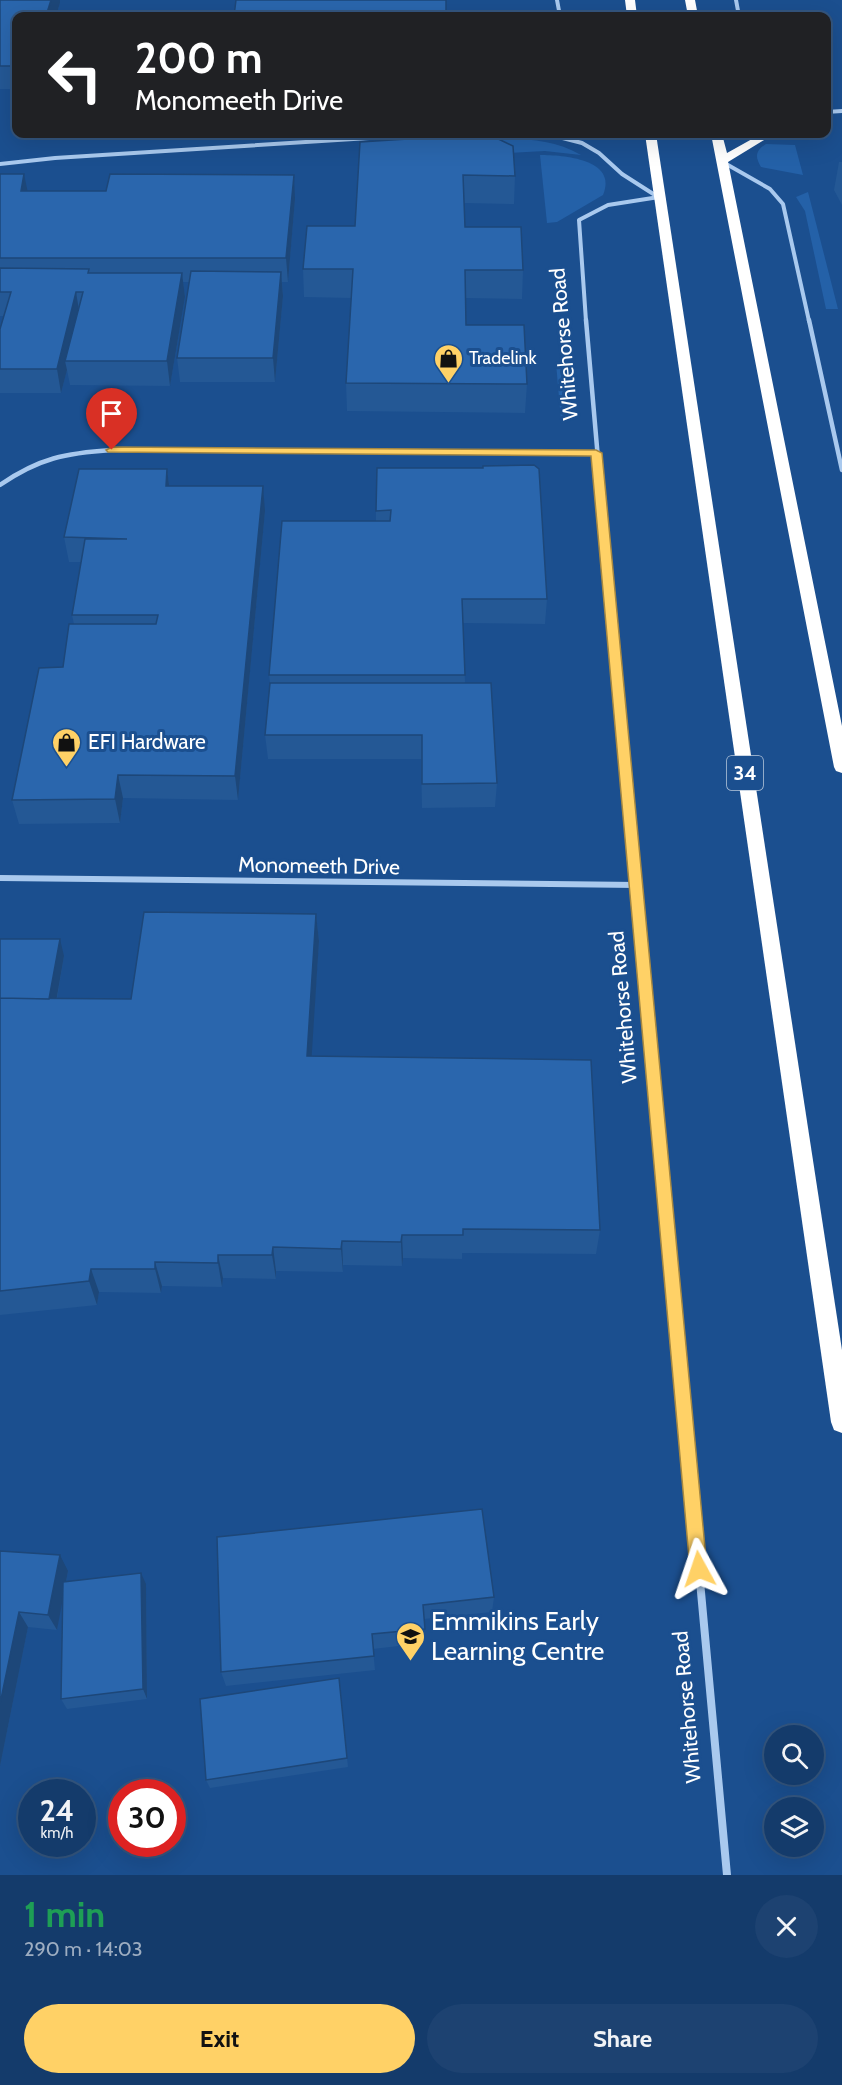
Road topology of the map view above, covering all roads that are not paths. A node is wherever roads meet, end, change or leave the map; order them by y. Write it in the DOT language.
graph roads {
  1 [pos="370,138"];
  2 [pos="563,138"];
  3 [pos="651,138"];
  4 [pos="718,138"];
  5 [pos="761,138"];
  6 [pos="721,160"];
  7 [pos="0,164"];
  8 [pos="659,197"];
  9 [pos="596,453"];
  10 [pos="842,470"];
  11 [pos="0,484"];
  12 [pos="842,767"];
  13 [pos="0,878"];
  14 [pos="637,885"];
  15 [pos="842,1422"];
  16 [pos="727,1875"];
  1 -- 7 [label="street"];
  2 -- 8 [label="street"];
  3 -- 8 [label="highway, 34"];
  4 -- 6 [label="highway"];
  5 -- 6 [label="highway"];
  6 -- 10 [label="street"];
  6 -- 12 [label="highway"];
  8 -- 9 [label="street, Whitehorse Road"];
  8 -- 15 [label="highway, 34"];
  9 -- 11 [label="street"];
  9 -- 14 [label="street, Whitehorse Road"];
  13 -- 14 [label="street, Monomeeth Drive"];
  14 -- 16 [label="street, Whitehorse Road"];
}
